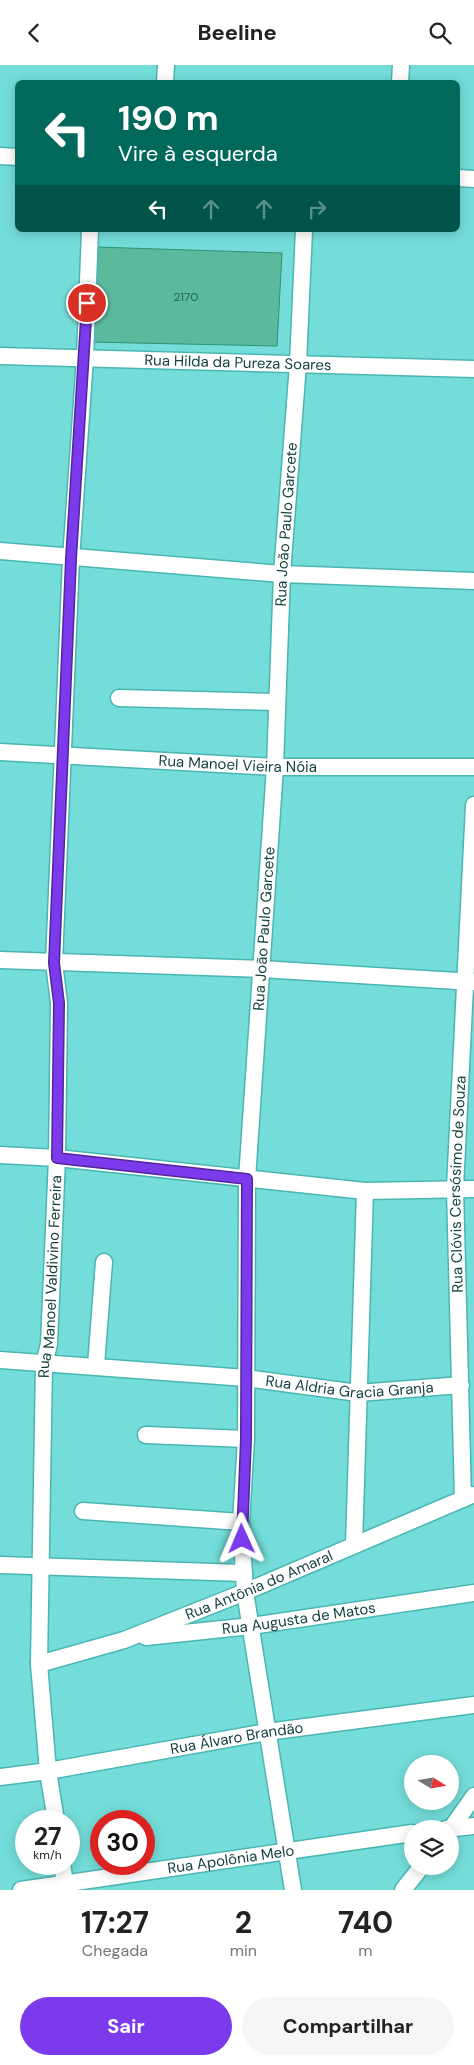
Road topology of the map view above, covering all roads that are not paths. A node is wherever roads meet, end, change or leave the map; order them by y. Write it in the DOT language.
graph roads {
  1 [pos="166,65"];
  2 [pos="401,65"];
  3 [pos="165,80"];
  4 [pos="400,80"];
  5 [pos="0,156"];
  6 [pos="15,157"];
  7 [pos="460,178"];
  8 [pos="474,179"];
  9 [pos="90,232"];
  10 [pos="304,232"];
  11 [pos="0,356"];
  12 [pos="85,357"];
  13 [pos="298,364"];
  14 [pos="474,369"];
  15 [pos="0,551"];
  16 [pos="71,559"];
  17 [pos="282,574"];
  18 [pos="474,581"];
  19 [pos="119,698"];
  20 [pos="277,703"];
  21 [pos="0,752"];
  22 [pos="64,755"];
  23 [pos="275,767"];
  24 [pos="474,767"];
  25 [pos="474,805"];
  26 [pos="0,961"];
  27 [pos="54,963"];
  28 [pos="261,969"];
  29 [pos="470,982"];
  30 [pos="0,1155"];
  31 [pos="57,1158"];
  32 [pos="247,1179"];
  33 [pos="455,1188"];
  34 [pos="474,1189"];
  35 [pos="365,1191"];
  36 [pos="104,1262"];
  37 [pos="0,1359"];
  38 [pos="44,1364"];
  39 [pos="96,1365"];
  40 [pos="246,1378"];
  41 [pos="461,1385"];
  42 [pos="358,1393"];
  43 [pos="146,1435"];
  44 [pos="246,1439"];
  45 [pos="469,1497"];
  46 [pos="83,1511"];
  47 [pos="241,1522"];
  48 [pos="354,1545"];
  49 [pos="0,1565"];
  50 [pos="42,1568"];
  51 [pos="244,1573"];
  52 [pos="245,1591"];
  53 [pos="474,1593"];
  54 [pos="251,1626"];
  55 [pos="124,1639"];
  56 [pos="39,1664"];
  57 [pos="474,1705"];
  58 [pos="268,1731"];
  59 [pos="48,1771"];
  60 [pos="0,1777"];
  61 [pos="474,1796"];
  62 [pos="54,1810"];
  63 [pos="456,1820"];
  64 [pos="474,1825"];
  65 [pos="459,1827"];
  66 [pos="404,1834"];
  67 [pos="287,1851"];
  68 [pos="415,1875"];
  69 [pos="66,1886"];
  70 [pos="21,1890"];
  71 [pos="293,1890"];
  72 [pos="403,1890"];
  1 -- 3 [label="street"];
  2 -- 4 [label="street"];
  5 -- 6 [label="street"];
  7 -- 8 [label="street"];
  9 -- 12 [label="street, Rua Manoel Valdivino Ferreira"];
  10 -- 13 [label="street, Rua João Paulo Garcete"];
  11 -- 12 [label="street, Rua Hilda da Pureza Soares"];
  12 -- 13 [label="street, Rua Hilda da Pureza Soares"];
  12 -- 16 [label="street, Rua Manoel Valdivino Ferreira"];
  13 -- 14 [label="street, Rua Hilda da Pureza Soares"];
  13 -- 17 [label="street, Rua João Paulo Garcete"];
  15 -- 16 [label="street"];
  16 -- 17 [label="street"];
  16 -- 22 [label="street, Rua Manoel Valdivino Ferreira"];
  17 -- 18 [label="street"];
  17 -- 20 [label="street, Rua João Paulo Garcete"];
  19 -- 20 [label="street"];
  20 -- 23 [label="street, Rua João Paulo Garcete"];
  21 -- 22 [label="street, Rua Manoel Vieira Nóia"];
  22 -- 23 [label="street, Rua Manoel Vieira Nóia"];
  22 -- 27 [label="street, Rua Manoel Valdivino Ferreira"];
  23 -- 24 [label="street, Rua Manoel Vieira Nóia"];
  23 -- 28 [label="street, Rua João Paulo Garcete"];
  25 -- 29 [label="street, Rua Clóvis Cersósimo de Souza"];
  26 -- 27 [label="street"];
  27 -- 28 [label="street"];
  27 -- 31 [label="street, Rua Manoel Valdivino Ferreira"];
  28 -- 29 [label="street"];
  28 -- 32 [label="street, Rua João Paulo Garcete"];
  29 -- 33 [label="street, Rua Clóvis Cersósimo de Souza"];
  30 -- 31 [label="street"];
  31 -- 32 [label="street"];
  31 -- 38 [label="street, Rua Manoel Valdivino Ferreira"];
  32 -- 35 [label="street"];
  32 -- 40 [label="street, Rua João Paulo Garcete"];
  33 -- 34 [label="street"];
  33 -- 35 [label="street"];
  33 -- 41 [label="street, Rua Clóvis Cersósimo de Souza"];
  35 -- 42 [label="street"];
  36 -- 39 [label="street"];
  37 -- 38 [label="street, Rua Aldria Gracia Granja"];
  38 -- 39 [label="street, Rua Aldria Gracia Granja"];
  38 -- 50 [label="street, Rua Manoel Valdivino Ferreira"];
  39 -- 40 [label="street, Rua Aldria Gracia Granja"];
  40 -- 42 [label="street, Rua Aldria Gracia Granja"];
  40 -- 44 [label="street, Rua João Paulo Garcete"];
  41 -- 42 [label="street, Rua Aldria Gracia Granja"];
  41 -- 45 [label="street, Rua Clóvis Cersósimo de Souza"];
  42 -- 48 [label="street"];
  43 -- 44 [label="street"];
  44 -- 47 [label="street, Rua João Paulo Garcete"];
  45 -- 48 [label="street, Rua Antônia do Amaral"];
  46 -- 47 [label="street"];
  47 -- 51 [label="street, Rua João Paulo Garcete"];
  48 -- 52 [label="street, Rua Antônia do Amaral"];
  49 -- 50 [label="street"];
  50 -- 51 [label="street"];
  50 -- 56 [label="street, Rua Manoel Valdivino Ferreira"];
  51 -- 52 [label="street, Rua João Paulo Garcete"];
  52 -- 54 [label="street, Rua João Paulo Garcete"];
  52 -- 55 [label="street, Rua Antônia do Amaral"];
  53 -- 54 [label="street, Rua Augusta de Matos"];
  54 -- 55 [label="street, Rua Augusta de Matos"];
  54 -- 58 [label="street, Rua João Paulo Garcete"];
  55 -- 56 [label="street, Rua Antônia do Amaral"];
  56 -- 59 [label="street, Rua Manoel Valdivino Ferreira"];
  57 -- 58 [label="street, Rua Álvaro Brandão"];
  58 -- 59 [label="street, Rua Álvaro Brandão"];
  58 -- 67 [label="street, Rua João Paulo Garcete"];
  59 -- 60 [label="street, Rua Álvaro Brandão"];
  59 -- 62 [label="street, Rua Manoel Valdivino Ferreira"];
  61 -- 63 [label="street"];
  64 -- 65 [label="street"];
  66 -- 67 [label="street, Rua Apolônia Melo"];
  67 -- 69 [label="street, Rua Apolônia Melo"];
  67 -- 71 [label="street, Rua João Paulo Garcete"];
  68 -- 72 [label="street"];
  69 -- 70 [label="street, Rua Apolônia Melo"];
}
